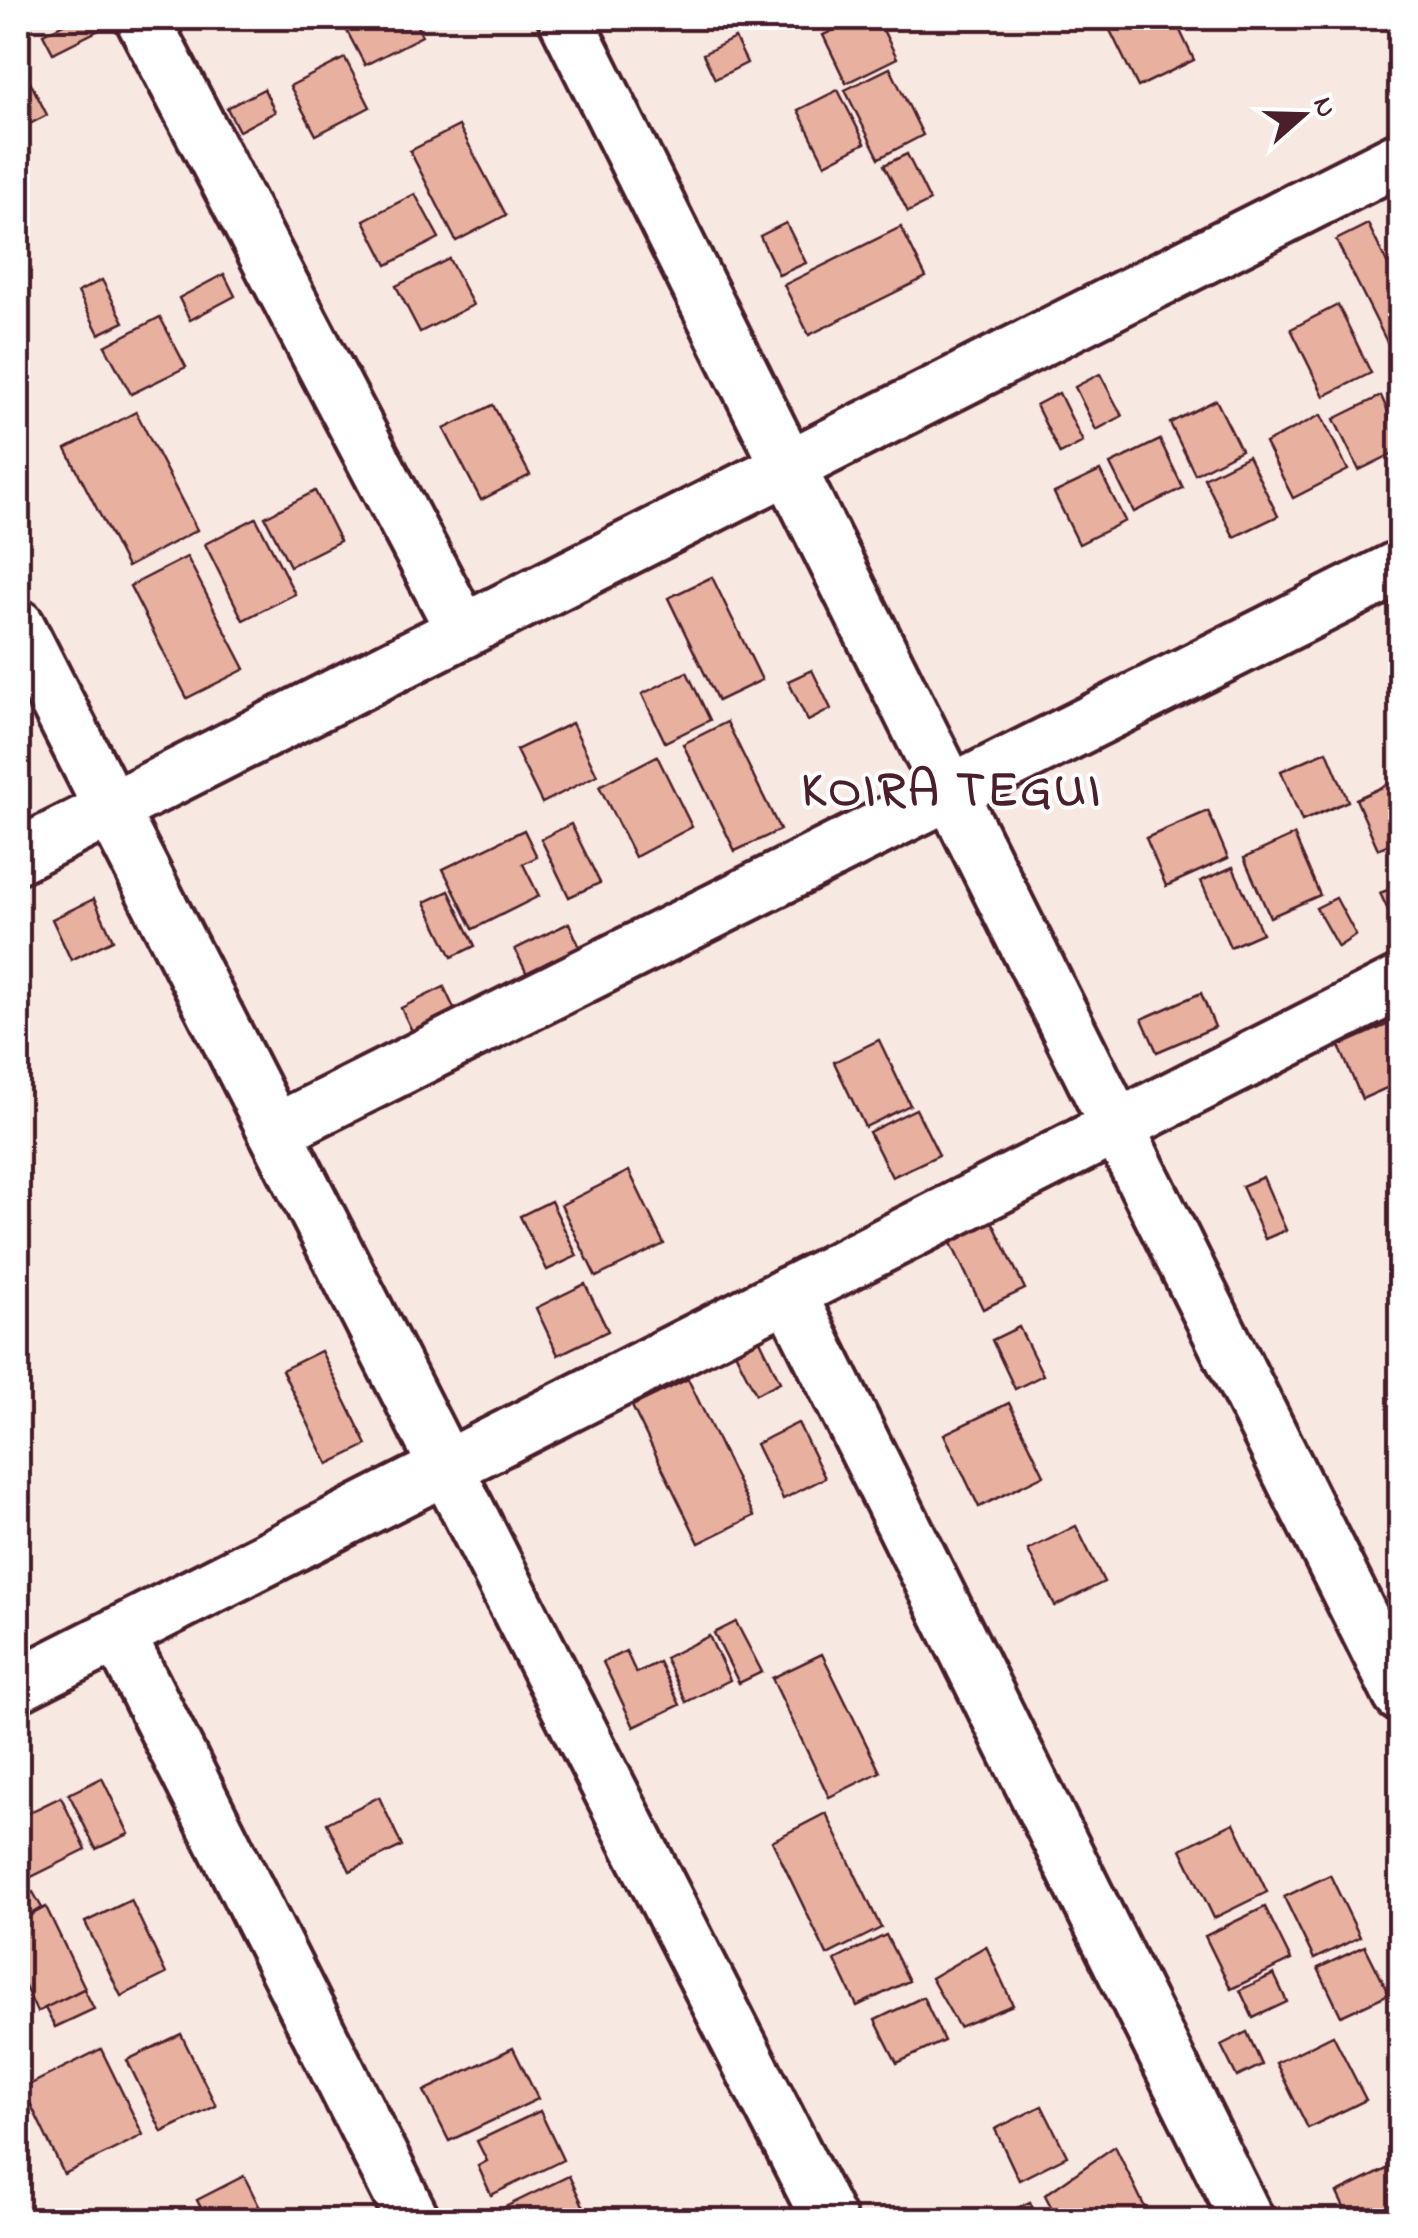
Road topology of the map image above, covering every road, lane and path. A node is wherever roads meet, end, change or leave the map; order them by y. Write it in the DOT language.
graph roads {
  1 [pos="142,18"];
  2 [pos="565,18"];
  3 [pos="1400,158"];
  4 [pos="790,466"];
  5 [pos="1400,568"];
  6 [pos="18,626"];
  7 [pos="463,631"];
  8 [pos="952,792"];
  9 [pos="110,810"];
  10 [pos="18,856"];
  11 [pos="1400,984"];
  12 [pos="1118,1127"];
  13 [pos="275,1131"];
  14 [pos="789,1293"];
  15 [pos="448,1467"];
  16 [pos="118,1634"];
  17 [pos="18,1685"];
  18 [pos="1400,1695"];
  19 [pos="414,2220"];
  20 [pos="829,2220"];
  21 [pos="1247,2220"];
  1 -- 7 [label="street"];
  2 -- 4 [label="street"];
  3 -- 4 [label="street"];
  4 -- 7 [label="street"];
  4 -- 8 [label="street"];
  5 -- 8 [label="street"];
  6 -- 9 [label="street"];
  7 -- 9 [label="street"];
  8 -- 12 [label="street"];
  8 -- 13 [label="street"];
  9 -- 10 [label="street"];
  9 -- 13 [label="street"];
  11 -- 12 [label="street"];
  12 -- 14 [label="street"];
  12 -- 18 [label="street"];
  13 -- 15 [label="street"];
  14 -- 15 [label="street"];
  14 -- 21 [label="street"];
  15 -- 16 [label="street"];
  15 -- 20 [label="street"];
  16 -- 17 [label="street"];
  16 -- 19 [label="street"];
}
